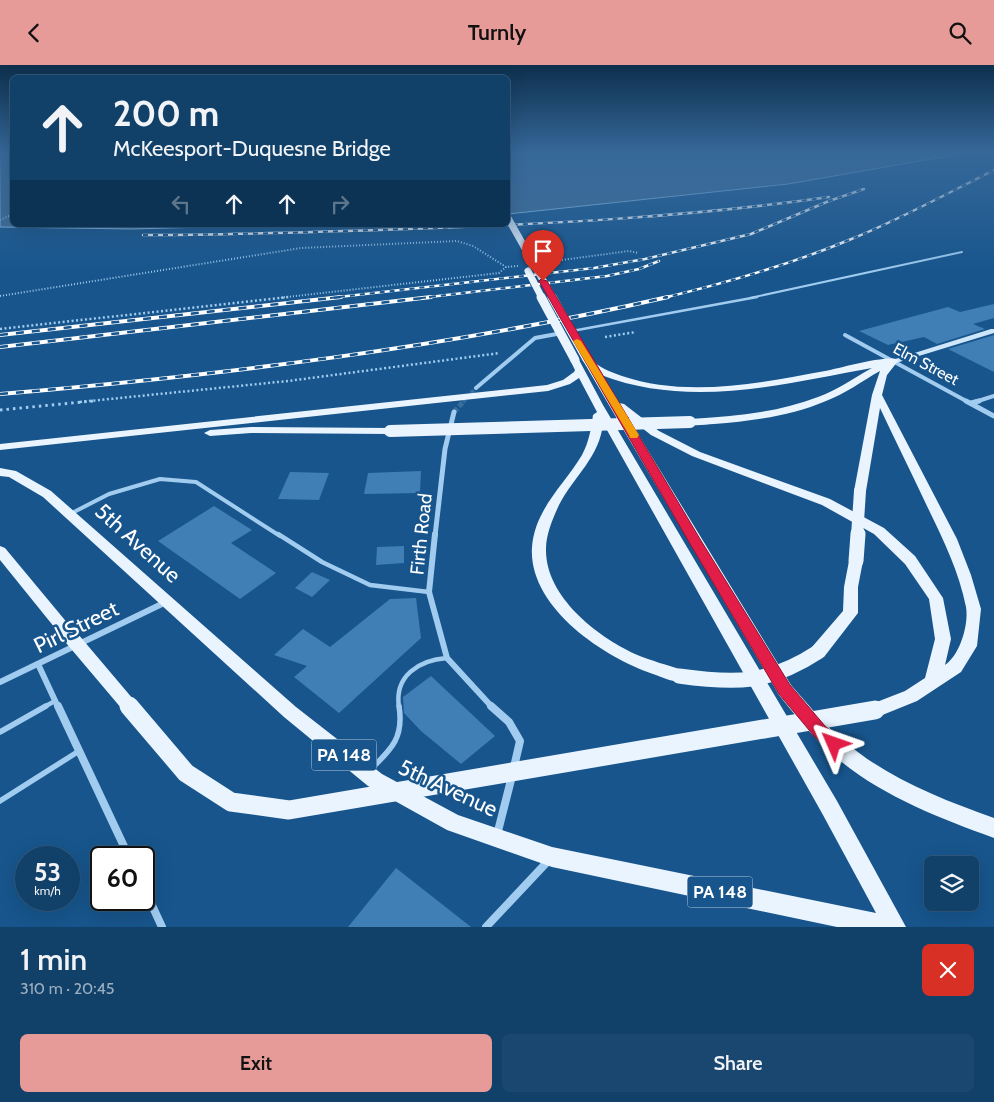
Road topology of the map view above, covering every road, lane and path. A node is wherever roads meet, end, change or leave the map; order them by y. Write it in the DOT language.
graph roads {
  1 [pos="510,223"];
  2 [pos="504,227"];
  3 [pos="962,251"];
  4 [pos="638,253"];
  5 [pos="539,263"];
  6 [pos="522,265"];
  7 [pos="506,267"];
  8 [pos="0,296"];
  9 [pos="0,329"];
  10 [pos="640,331"];
  11 [pos="994,331"];
  12 [pos="568,332"];
  13 [pos="845,335"];
  14 [pos="603,337"];
  15 [pos="519,351"];
  16 [pos="892,361"];
  17 [pos="578,365"];
  18 [pos="593,368"];
  19 [pos="476,388"];
  20 [pos="877,395"];
  21 [pos="994,396"];
  22 [pos="605,402"];
  23 [pos="971,403"];
  24 [pos="0,410"];
  25 [pos="454,412"];
  26 [pos="994,417"];
  27 [pos="0,447"];
  28 [pos="0,472"];
  29 [pos="70,514"];
  30 [pos="0,551"];
  31 [pos="430,592"];
  32 [pos="166,602"];
  33 [pos="447,657"];
  34 [pos="38,664"];
  35 [pos="933,681"];
  36 [pos="0,682"];
  37 [pos="55,701"];
  38 [pos="0,732"];
  39 [pos="79,751"];
  40 [pos="367,774"];
  41 [pos="0,801"];
  42 [pos="994,828"];
  43 [pos="496,838"];
  44 [pos="124,846"];
  45 [pos="552,857"];
  46 [pos="155,911"];
  47 [pos="162,927"];
  48 [pos="486,927"];
  49 [pos="889,927"];
  50 [pos="895,927"];
  1 -- 18 [label="main road, bridge"];
  2 -- 17 [label="main road, bridge"];
  3 -- 12 [label="lane"];
  4 -- 5 [label="path"];
  6 -- 7 [label="path"];
  7 -- 8 [label="path"];
  7 -- 9 [label="path"];
  10 -- 14 [label="path"];
  11 -- 16 [label="main road"];
  12 -- 15 [label="street"];
  13 -- 16 [label="street, Elm Street"];
  15 -- 19 [label="street"];
  15 -- 24 [label="path"];
  16 -- 18 [label="main road"];
  16 -- 20 [label="main road"];
  16 -- 23 [label="street, Elm Street"];
  16 -- 27 [label="main road, bridge"];
  17 -- 22 [label="main road"];
  17 -- 27 [label="main road"];
  18 -- 22 [label="main road"];
  20 -- 22 [label="main road, bridge"];
  20 -- 35 [label="main road"];
  21 -- 23 [label="street"];
  22 -- 35 [label="main road"];
  22 -- 42 [label="main road"];
  22 -- 50 [label="main road"];
  23 -- 26 [label="street, Elm Street"];
  25 -- 31 [label="street, Firth Road"];
  28 -- 29 [label="main road, 5th Avenue / PA 148"];
  29 -- 31 [label="lane"];
  29 -- 32 [label="main road, 5th Avenue / PA 148"];
  30 -- 35 [label="main road, bridge"];
  31 -- 33 [label="street, Firth Road"];
  32 -- 34 [label="street, Pirl Street"];
  32 -- 40 [label="main road, 5th Avenue / PA 148"];
  33 -- 40 [label="lane"];
  33 -- 43 [label="street"];
  34 -- 36 [label="street, Pirl Street"];
  34 -- 37 [label="street"];
  37 -- 38 [label="lane"];
  37 -- 39 [label="street"];
  39 -- 41 [label="lane"];
  39 -- 44 [label="street"];
  40 -- 43 [label="main road, 5th Avenue / PA 148"];
  43 -- 45 [label="main road, 5th Avenue / PA 148"];
  45 -- 48 [label="street"];
  45 -- 49 [label="main road, 5th Avenue / PA 148"];
  46 -- 47 [label="street"];
}
